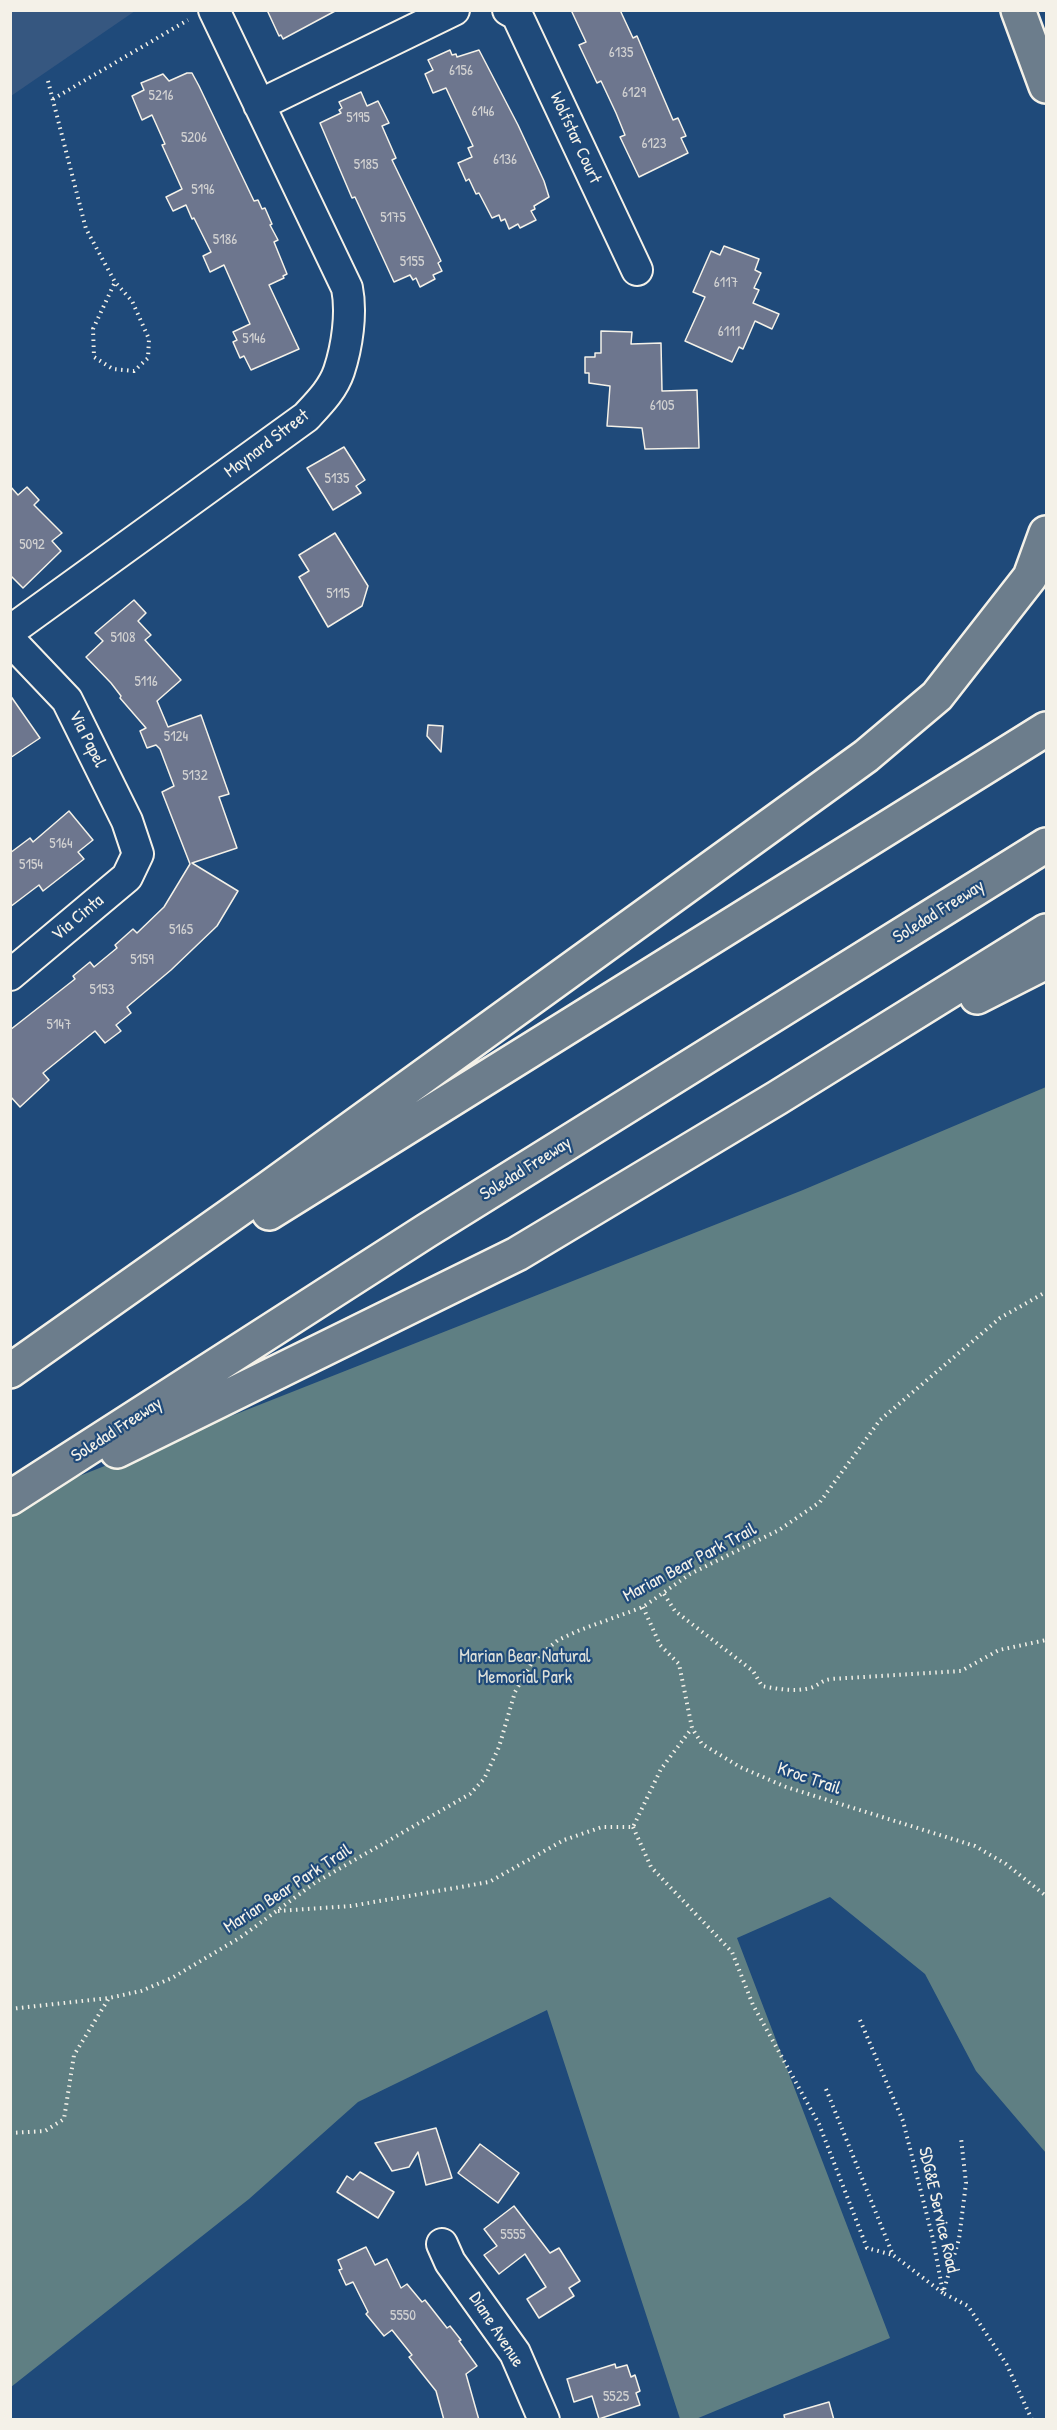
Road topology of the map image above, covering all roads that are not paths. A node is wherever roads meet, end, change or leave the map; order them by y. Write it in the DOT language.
graph roads {
  1 [pos="454,10"];
  2 [pos="508,10"];
  3 [pos="1018,10"];
  4 [pos="201,15"];
  5 [pos="1047,86"];
  6 [pos="259,105"];
  7 [pos="637,270"];
  8 [pos="1047,533"];
  9 [pos="10,630"];
  10 [pos="10,640"];
  11 [pos="1047,707"];
  12 [pos="1047,729"];
  13 [pos="1047,846"];
  14 [pos="138,854"];
  15 [pos="772,898"];
  16 [pos="1047,931"];
  17 [pos="1047,962"];
  18 [pos="10,975"];
  19 [pos="777,1098"];
  20 [pos="10,1373"];
  21 [pos="10,1498"];
  22 [pos="10,1504"];
  23 [pos="442,2244"];
  24 [pos="544,2420"];
  1 -- 6 [label="street"];
  2 -- 7 [label="street, Wolfstar Court"];
  3 -- 5 [label="highway"];
  4 -- 6 [label="street, Maynard Street"];
  6 -- 9 [label="street, Maynard Street"];
  8 -- 20 [label="highway"];
  10 -- 14 [label="street, Via Papel"];
  11 -- 15 [label="highway"];
  12 -- 15 [label="highway"];
  13 -- 21 [label="highway, Soledad Freeway"];
  14 -- 18 [label="street, Via Cinta"];
  15 -- 20 [label="highway"];
  16 -- 19 [label="highway"];
  17 -- 19 [label="highway"];
  19 -- 22 [label="highway"];
  23 -- 24 [label="street, Diane Avenue"];
}
